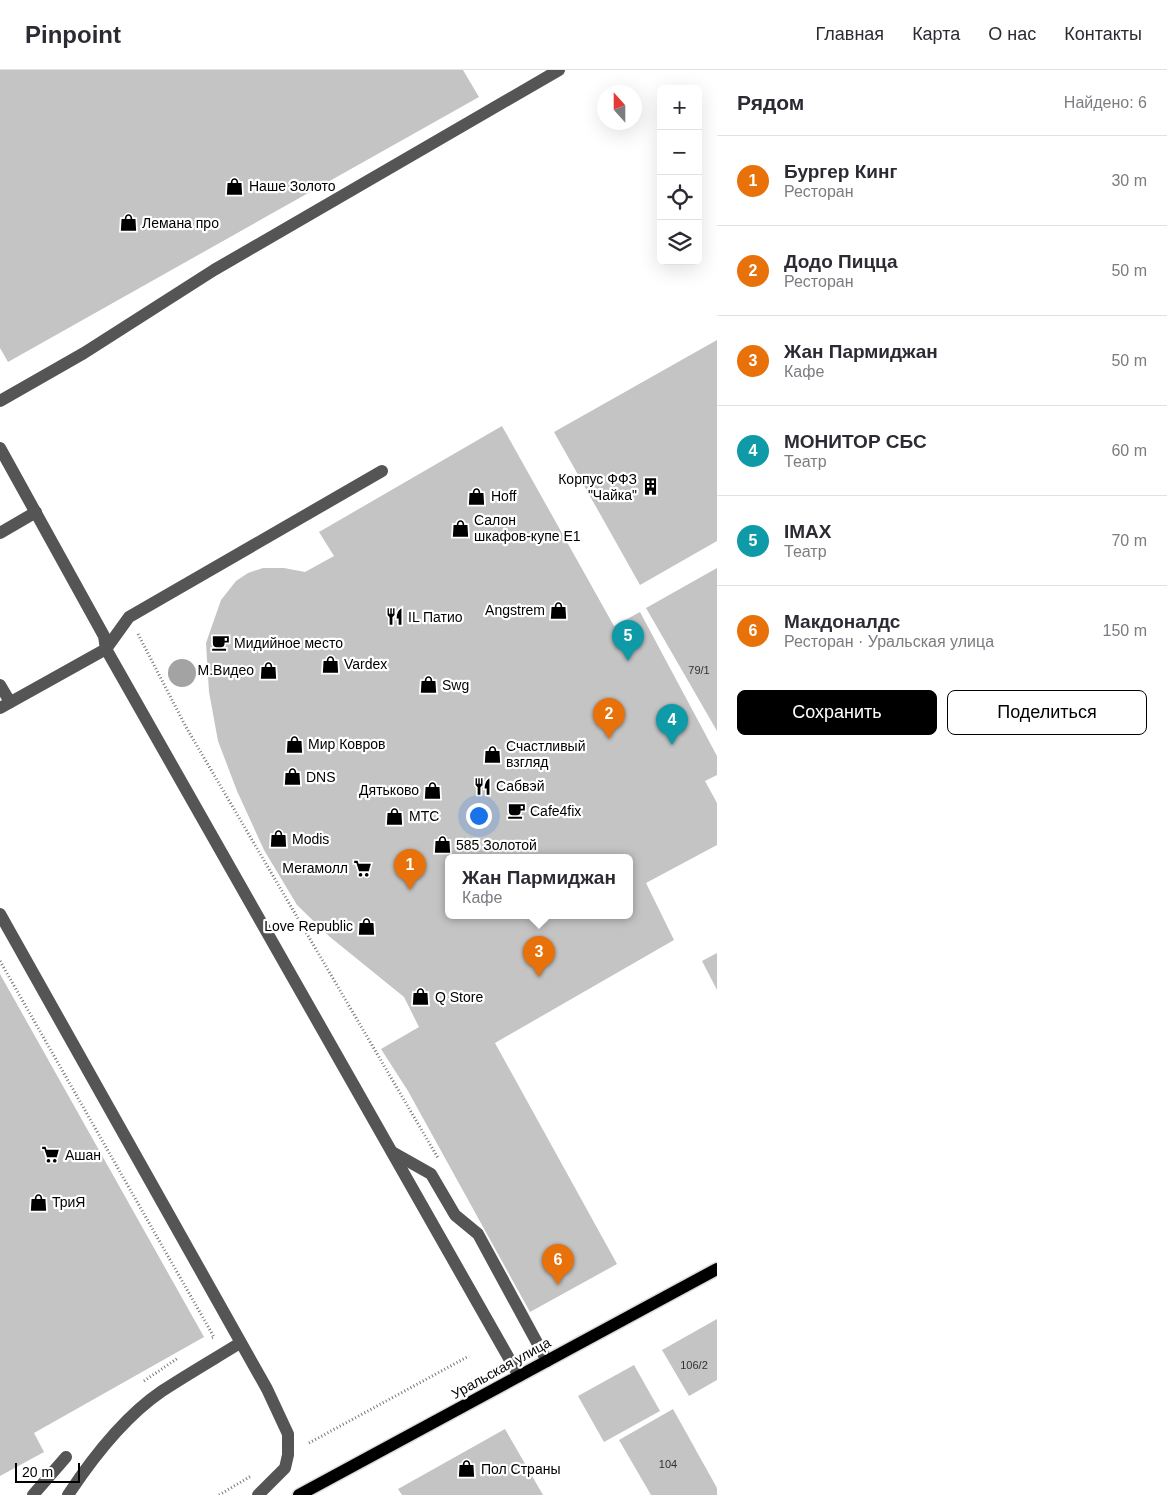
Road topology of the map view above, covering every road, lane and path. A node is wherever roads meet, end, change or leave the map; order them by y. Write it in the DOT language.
graph roads {
  1 [pos="559,70"];
  2 [pos="0,401"];
  3 [pos="0,448"];
  4 [pos="382,471"];
  5 [pos="36,512"];
  6 [pos="0,533"];
  7 [pos="130,617"];
  8 [pos="106,650"];
  9 [pos="0,685"];
  10 [pos="5,705"];
  11 [pos="0,914"];
  12 [pos="0,961"];
  13 [pos="392,1152"];
  14 [pos="443,1166"];
  15 [pos="717,1269"];
  16 [pos="214,1337"];
  17 [pos="240,1342"];
  18 [pos="469,1356"];
  19 [pos="547,1360"];
  20 [pos="518,1376"];
  21 [pos="309,1443"];
  22 [pos="66,1457"];
  23 [pos="253,1475"];
  24 [pos="33,1495"];
  25 [pos="68,1495"];
  26 [pos="219,1495"];
  27 [pos="258,1495"];
  28 [pos="300,1495"];
  1 -- 2 [label="lane"];
  3 -- 5 [label="lane"];
  4 -- 7 [label="lane"];
  5 -- 6 [label="lane"];
  5 -- 8 [label="lane"];
  7 -- 8 [label="lane"];
  7 -- 14 [label="path"];
  8 -- 10 [label="lane"];
  8 -- 13 [label="lane"];
  9 -- 10 [label="lane"];
  11 -- 17 [label="lane"];
  12 -- 16 [label="path"];
  13 -- 19 [label="lane"];
  13 -- 20 [label="lane"];
  15 -- 19 [label="main road, Уральская улица"];
  17 -- 25 [label="lane"];
  17 -- 27 [label="lane"];
  18 -- 21 [label="path"];
  19 -- 20 [label="main road, Уральская улица"];
  20 -- 28 [label="main road, Уральская улица"];
  22 -- 24 [label="lane"];
  23 -- 26 [label="path"];
}
